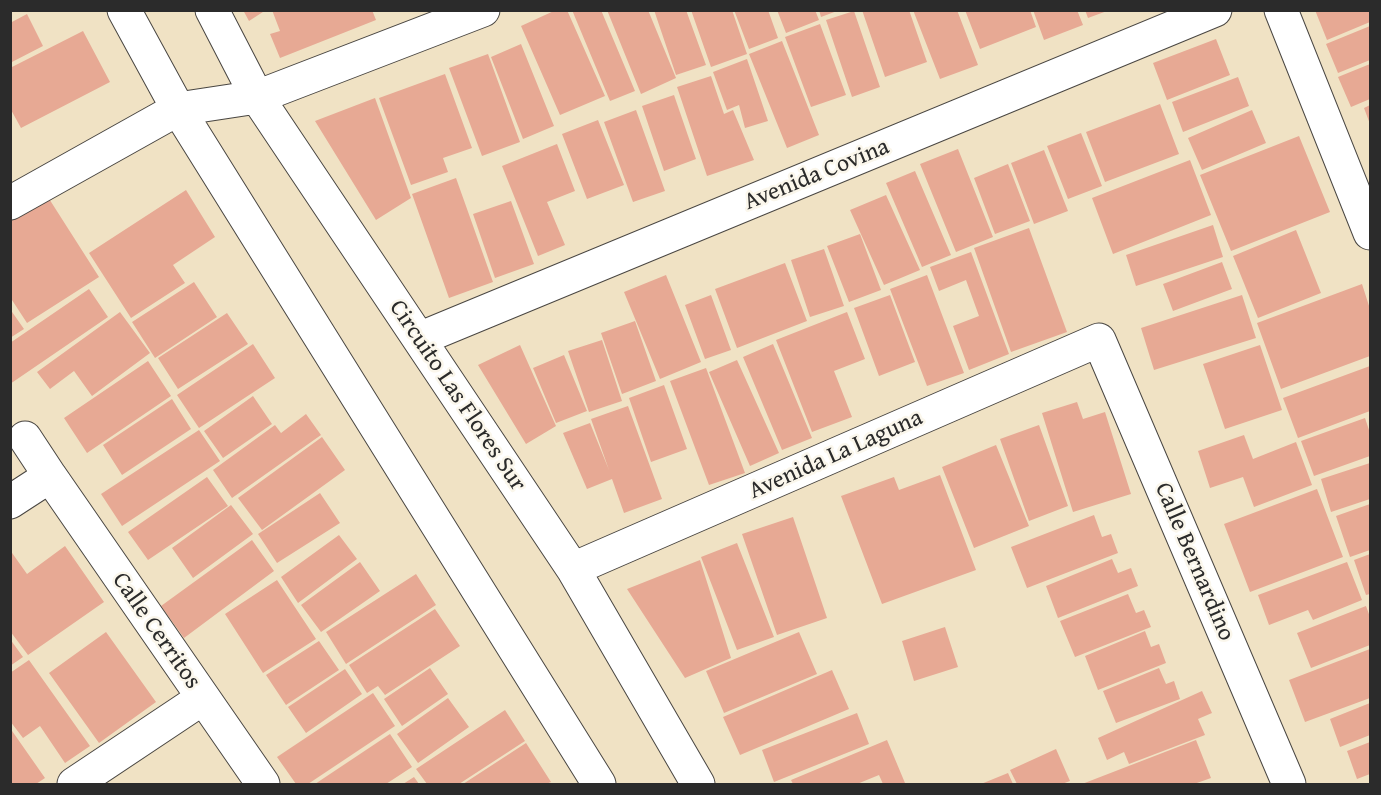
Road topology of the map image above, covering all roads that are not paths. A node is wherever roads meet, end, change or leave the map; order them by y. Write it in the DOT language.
graph roads {
  1 [pos="124,10"];
  2 [pos="212,10"];
  3 [pos="483,10"];
  4 [pos="1215,10"];
  5 [pos="1281,10"];
  6 [pos="257,97"];
  7 [pos="178,109"];
  8 [pos="10,203"];
  9 [pos="1371,233"];
  10 [pos="419,339"];
  11 [pos="1099,340"];
  12 [pos="26,438"];
  13 [pos="50,476"];
  14 [pos="10,502"];
  15 [pos="573,569"];
  16 [pos="202,698"];
  17 [pos="593,783"];
  18 [pos="74,784"];
  19 [pos="263,784"];
  20 [pos="698,784"];
  21 [pos="1289,784"];
  1 -- 7 [label="street"];
  2 -- 6 [label="street, Circuito Las Flores Sur"];
  3 -- 6 [label="street"];
  4 -- 10 [label="street, Avenida Covina"];
  5 -- 9 [label="street"];
  6 -- 7 [label="street"];
  6 -- 10 [label="street, Circuito Las Flores Sur"];
  7 -- 8 [label="street"];
  7 -- 17 [label="street"];
  10 -- 15 [label="street, Circuito Las Flores Sur"];
  11 -- 15 [label="street, Avenida La Laguna"];
  11 -- 21 [label="street, Calle Bernardino"];
  12 -- 13 [label="street, Calle Cerritos"];
  13 -- 14 [label="street"];
  13 -- 16 [label="street, Calle Cerritos"];
  15 -- 20 [label="street, Circuito Las Flores Sur"];
  16 -- 18 [label="street"];
  16 -- 19 [label="street, Calle Cerritos"];
}
